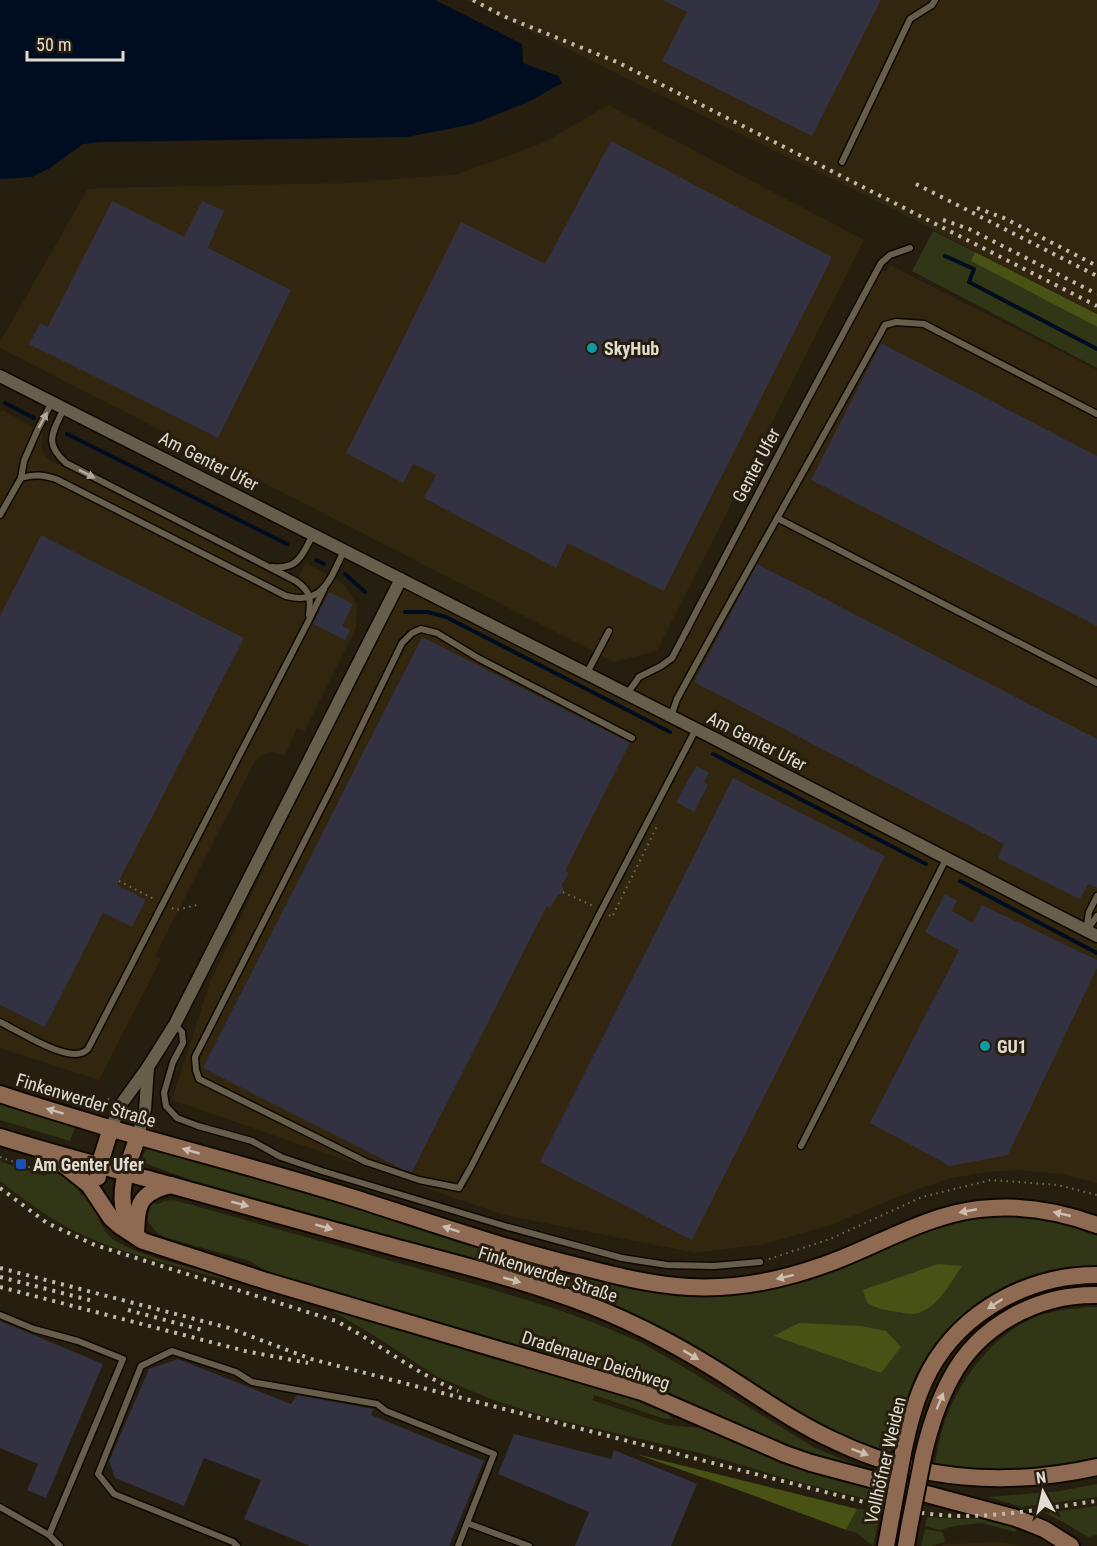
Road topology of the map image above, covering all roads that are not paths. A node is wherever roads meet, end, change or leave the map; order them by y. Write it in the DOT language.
graph roads {
  1 [pos="935,0"];
  2 [pos="842,162"];
  3 [pos="910,248"];
  4 [pos="0,376"];
  5 [pos="52,402"];
  6 [pos="64,408"];
  7 [pos="1097,414"];
  8 [pos="21,478"];
  9 [pos="0,515"];
  10 [pos="777,518"];
  11 [pos="313,535"];
  12 [pos="345,551"];
  13 [pos="265,566"];
  14 [pos="401,579"];
  15 [pos="324,590"];
  16 [pos="311,597"];
  17 [pos="308,622"];
  18 [pos="609,632"];
  19 [pos="586,674"];
  20 [pos="1097,683"];
  21 [pos="626,694"];
  22 [pos="671,717"];
  23 [pos="696,729"];
  24 [pos="632,738"];
  25 [pos="946,859"];
  26 [pos="1097,896"];
  27 [pos="1097,916"];
  28 [pos="1092,933"];
  29 [pos="0,1022"];
  30 [pos="175,1024"];
  31 [pos="148,1066"];
  32 [pos="0,1094"];
  33 [pos="111,1128"];
  34 [pos="138,1136"];
  35 [pos="0,1137"];
  36 [pos="801,1146"];
  37 [pos="46,1151"];
  38 [pos="99,1166"];
  39 [pos="126,1173"];
  40 [pos="172,1185"];
  41 [pos="98,1197"];
  42 [pos="1097,1225"];
  43 [pos="136,1237"];
  44 [pos="760,1262"];
  45 [pos="1097,1275"];
  46 [pos="1097,1294"];
  47 [pos="0,1315"];
  48 [pos="1097,1467"];
  49 [pos="0,1507"];
  50 [pos="467,1523"];
  51 [pos="49,1535"];
  52 [pos="60,1546"];
  53 [pos="237,1546"];
  54 [pos="458,1546"];
  55 [pos="529,1546"];
  56 [pos="886,1546"];
  57 [pos="906,1546"];
  58 [pos="1071,1546"];
  1 -- 2 [label="lane"];
  3 -- 21 [label="lane, Genter Ufer"];
  4 -- 5 [label="street, Am Genter Ufer"];
  5 -- 6 [label="street, Am Genter Ufer"];
  8 -- 5 [label="lane, one-way"];
  6 -- 11 [label="street, Am Genter Ufer"];
  6 -- 13 [label="lane, one-way"];
  7 -- 10 [label="lane"];
  8 -- 9 [label="lane"];
  8 -- 16 [label="lane"];
  10 -- 20 [label="lane"];
  10 -- 22 [label="lane"];
  11 -- 12 [label="street, Am Genter Ufer"];
  11 -- 13 [label="lane"];
  12 -- 14 [label="street, Am Genter Ufer"];
  12 -- 15 [label="lane"];
  13 -- 16 [label="lane"];
  14 -- 19 [label="street, Am Genter Ufer"];
  14 -- 30 [label="street"];
  15 -- 16 [label="lane"];
  15 -- 17 [label="lane"];
  16 -- 17 [label="lane"];
  17 -- 29 [label="lane"];
  18 -- 19 [label="lane"];
  19 -- 21 [label="street, Am Genter Ufer"];
  21 -- 22 [label="street, Am Genter Ufer"];
  22 -- 23 [label="street, Am Genter Ufer"];
  23 -- 24 [label="lane"];
  23 -- 25 [label="street, Am Genter Ufer"];
  25 -- 28 [label="street, Am Genter Ufer"];
  25 -- 36 [label="lane"];
  26 -- 28 [label="lane"];
  27 -- 28 [label="lane"];
  30 -- 31 [label="street"];
  30 -- 44 [label="lane"];
  31 -- 33 [label="street"];
  31 -- 34 [label="street"];
  33 -- 32 [label="main road, Finkenwerder Straße, one-way"];
  33 -- 34 [label="main road, Finkenwerder Straße"];
  33 -- 38 [label="main road"];
  34 -- 39 [label="main road"];
  42 -- 34 [label="main road, Finkenwerder Straße, one-way"];
  35 -- 37 [label="main road, Finkenwerder Straße"];
  37 -- 38 [label="main road, Finkenwerder Straße"];
  37 -- 41 [label="main road, Dradenauer Deichweg"];
  38 -- 39 [label="main road, Finkenwerder Straße"];
  38 -- 41 [label="main road"];
  39 -- 40 [label="main road, Finkenwerder Straße"];
  39 -- 43 [label="main road"];
  40 -- 43 [label="main road"];
  40 -- 48 [label="main road, Finkenwerder Straße, one-way"];
  41 -- 43 [label="main road, Dradenauer Deichweg"];
  43 -- 58 [label="main road, Dradenauer Deichweg"];
  45 -- 56 [label="main road, Vollhöfner Weiden, one-way, bridge"];
  57 -- 46 [label="main road, Vollhöfner Weiden, one-way, bridge"];
  47 -- 51 [label="lane"];
  49 -- 51 [label="lane"];
  50 -- 53 [label="lane"];
  50 -- 54 [label="lane"];
  50 -- 55 [label="lane"];
  51 -- 52 [label="lane"];
}
